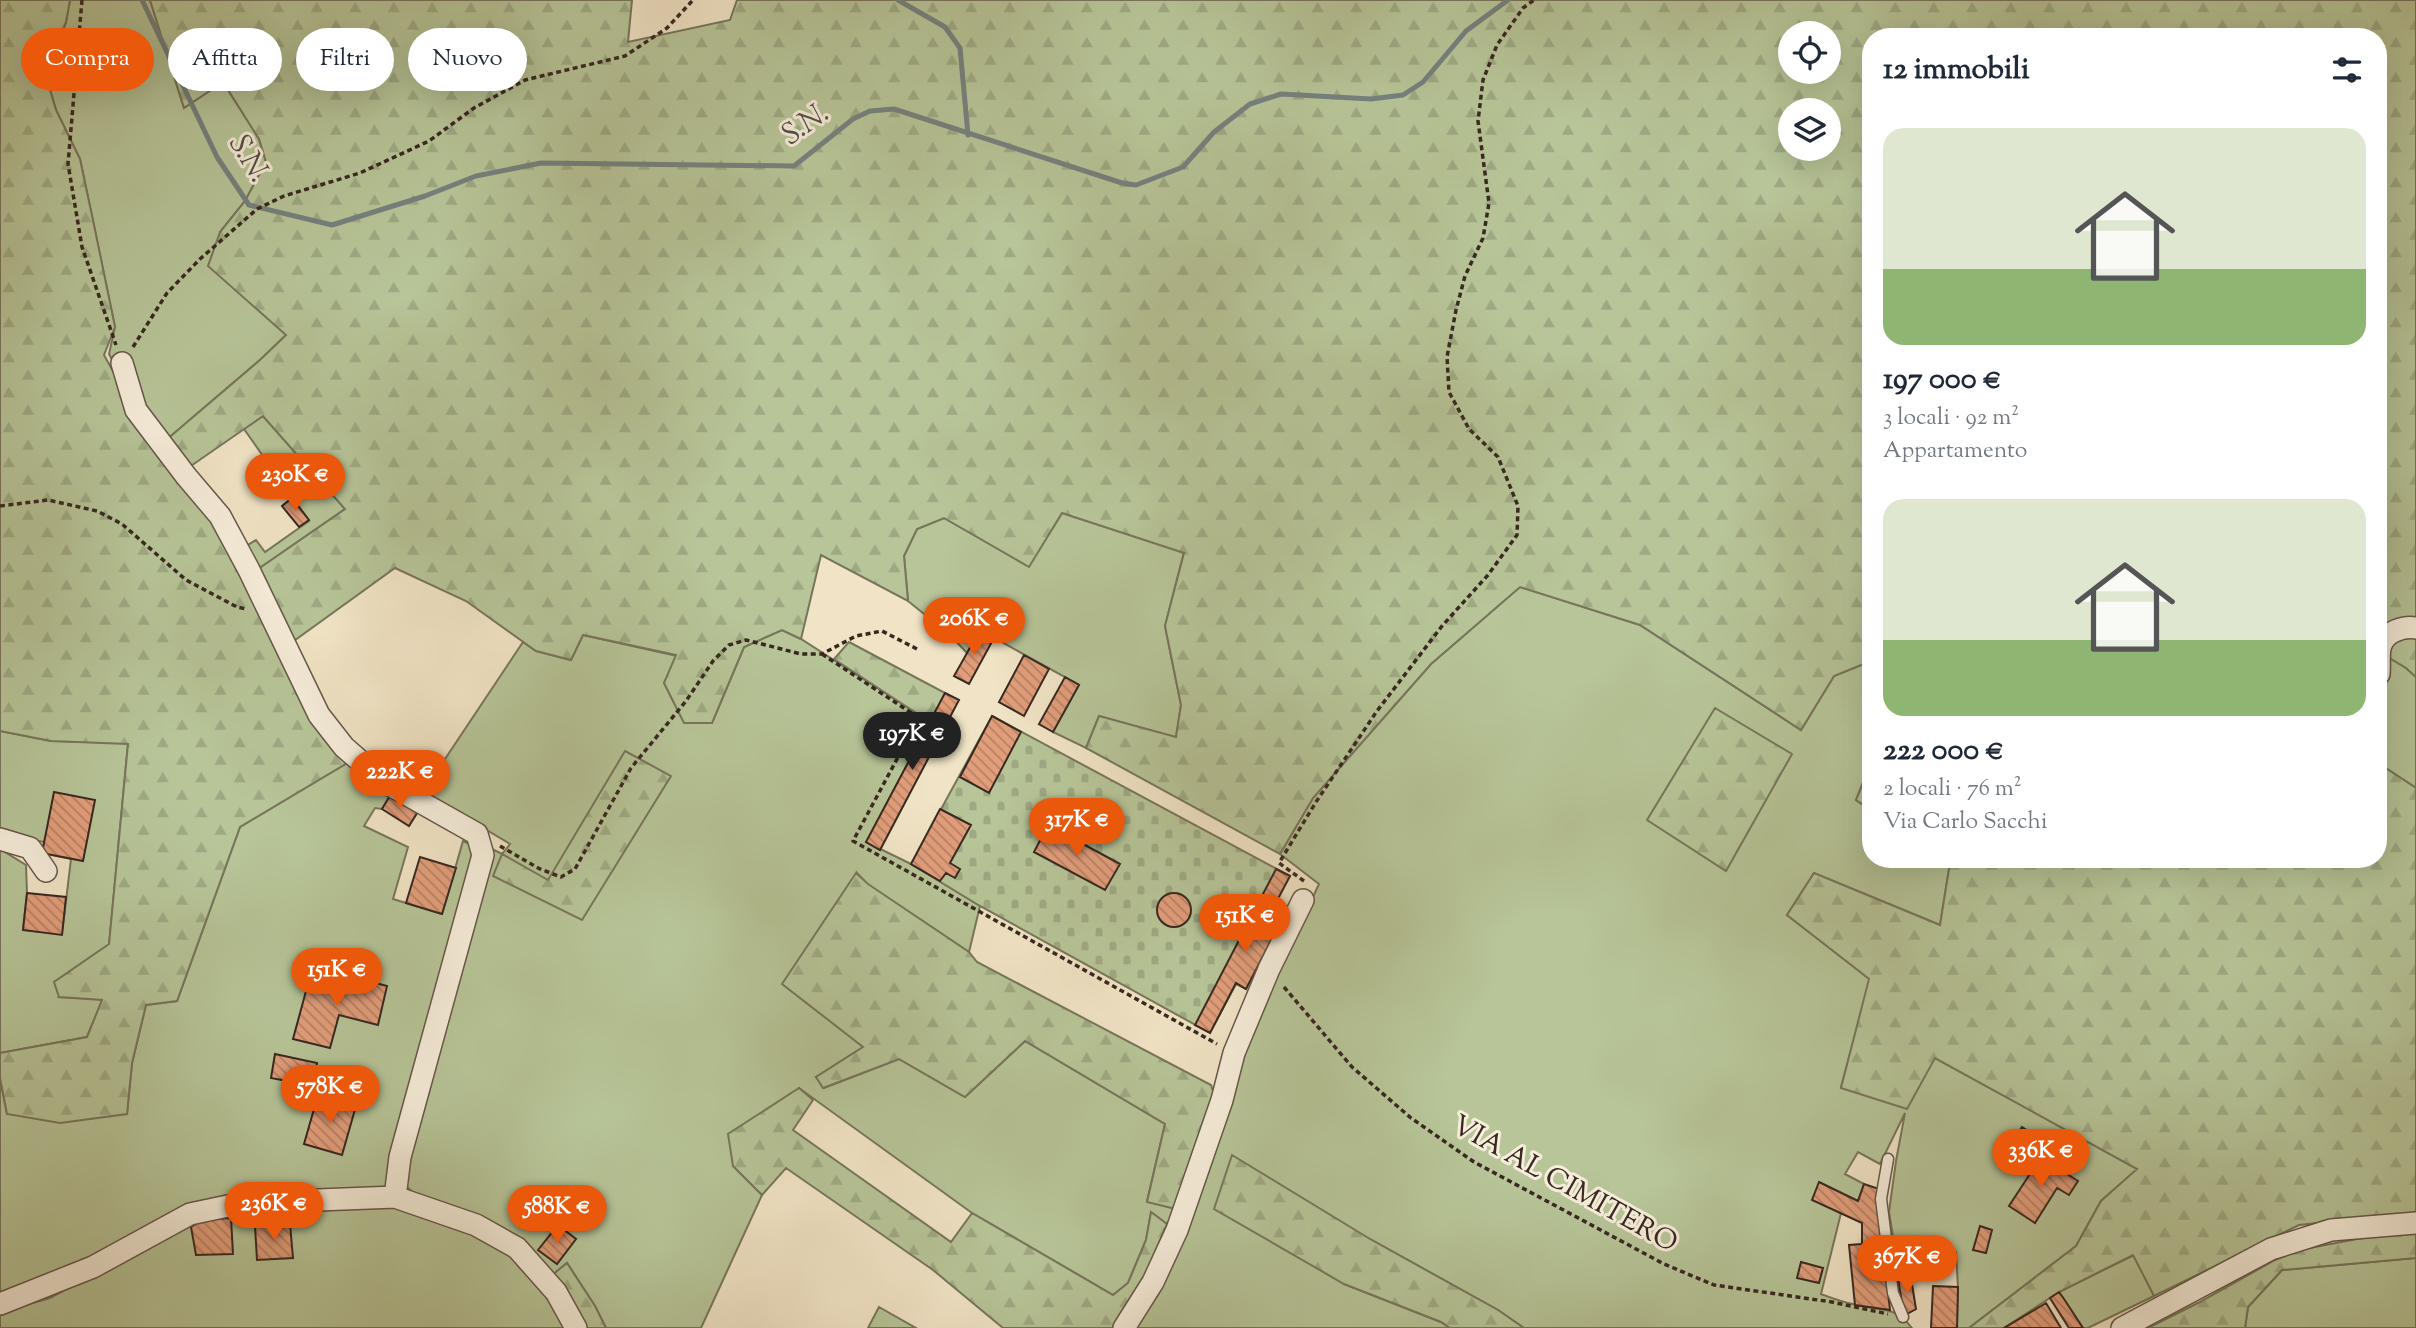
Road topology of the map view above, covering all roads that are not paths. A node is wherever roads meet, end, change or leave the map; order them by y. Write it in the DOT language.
graph roads {
  1 [pos="122,363"];
  2 [pos="2416,628"];
  3 [pos="2387,637"];
  4 [pos="0,839"];
  5 [pos="46,871"];
  6 [pos="1303,900"];
  7 [pos="1888,1159"];
  8 [pos="395,1197"];
  9 [pos="2416,1223"];
  10 [pos="0,1304"];
  11 [pos="1903,1317"];
  12 [pos="576,1328"];
  13 [pos="1125,1328"];
  14 [pos="2122,1328"];
  1 -- 8 [label="street"];
  2 -- 3 [label="street"];
  4 -- 5 [label="street"];
  6 -- 13 [label="street"];
  7 -- 11 [label="lane"];
  8 -- 10 [label="street"];
  8 -- 12 [label="street"];
  9 -- 14 [label="street"];
}
